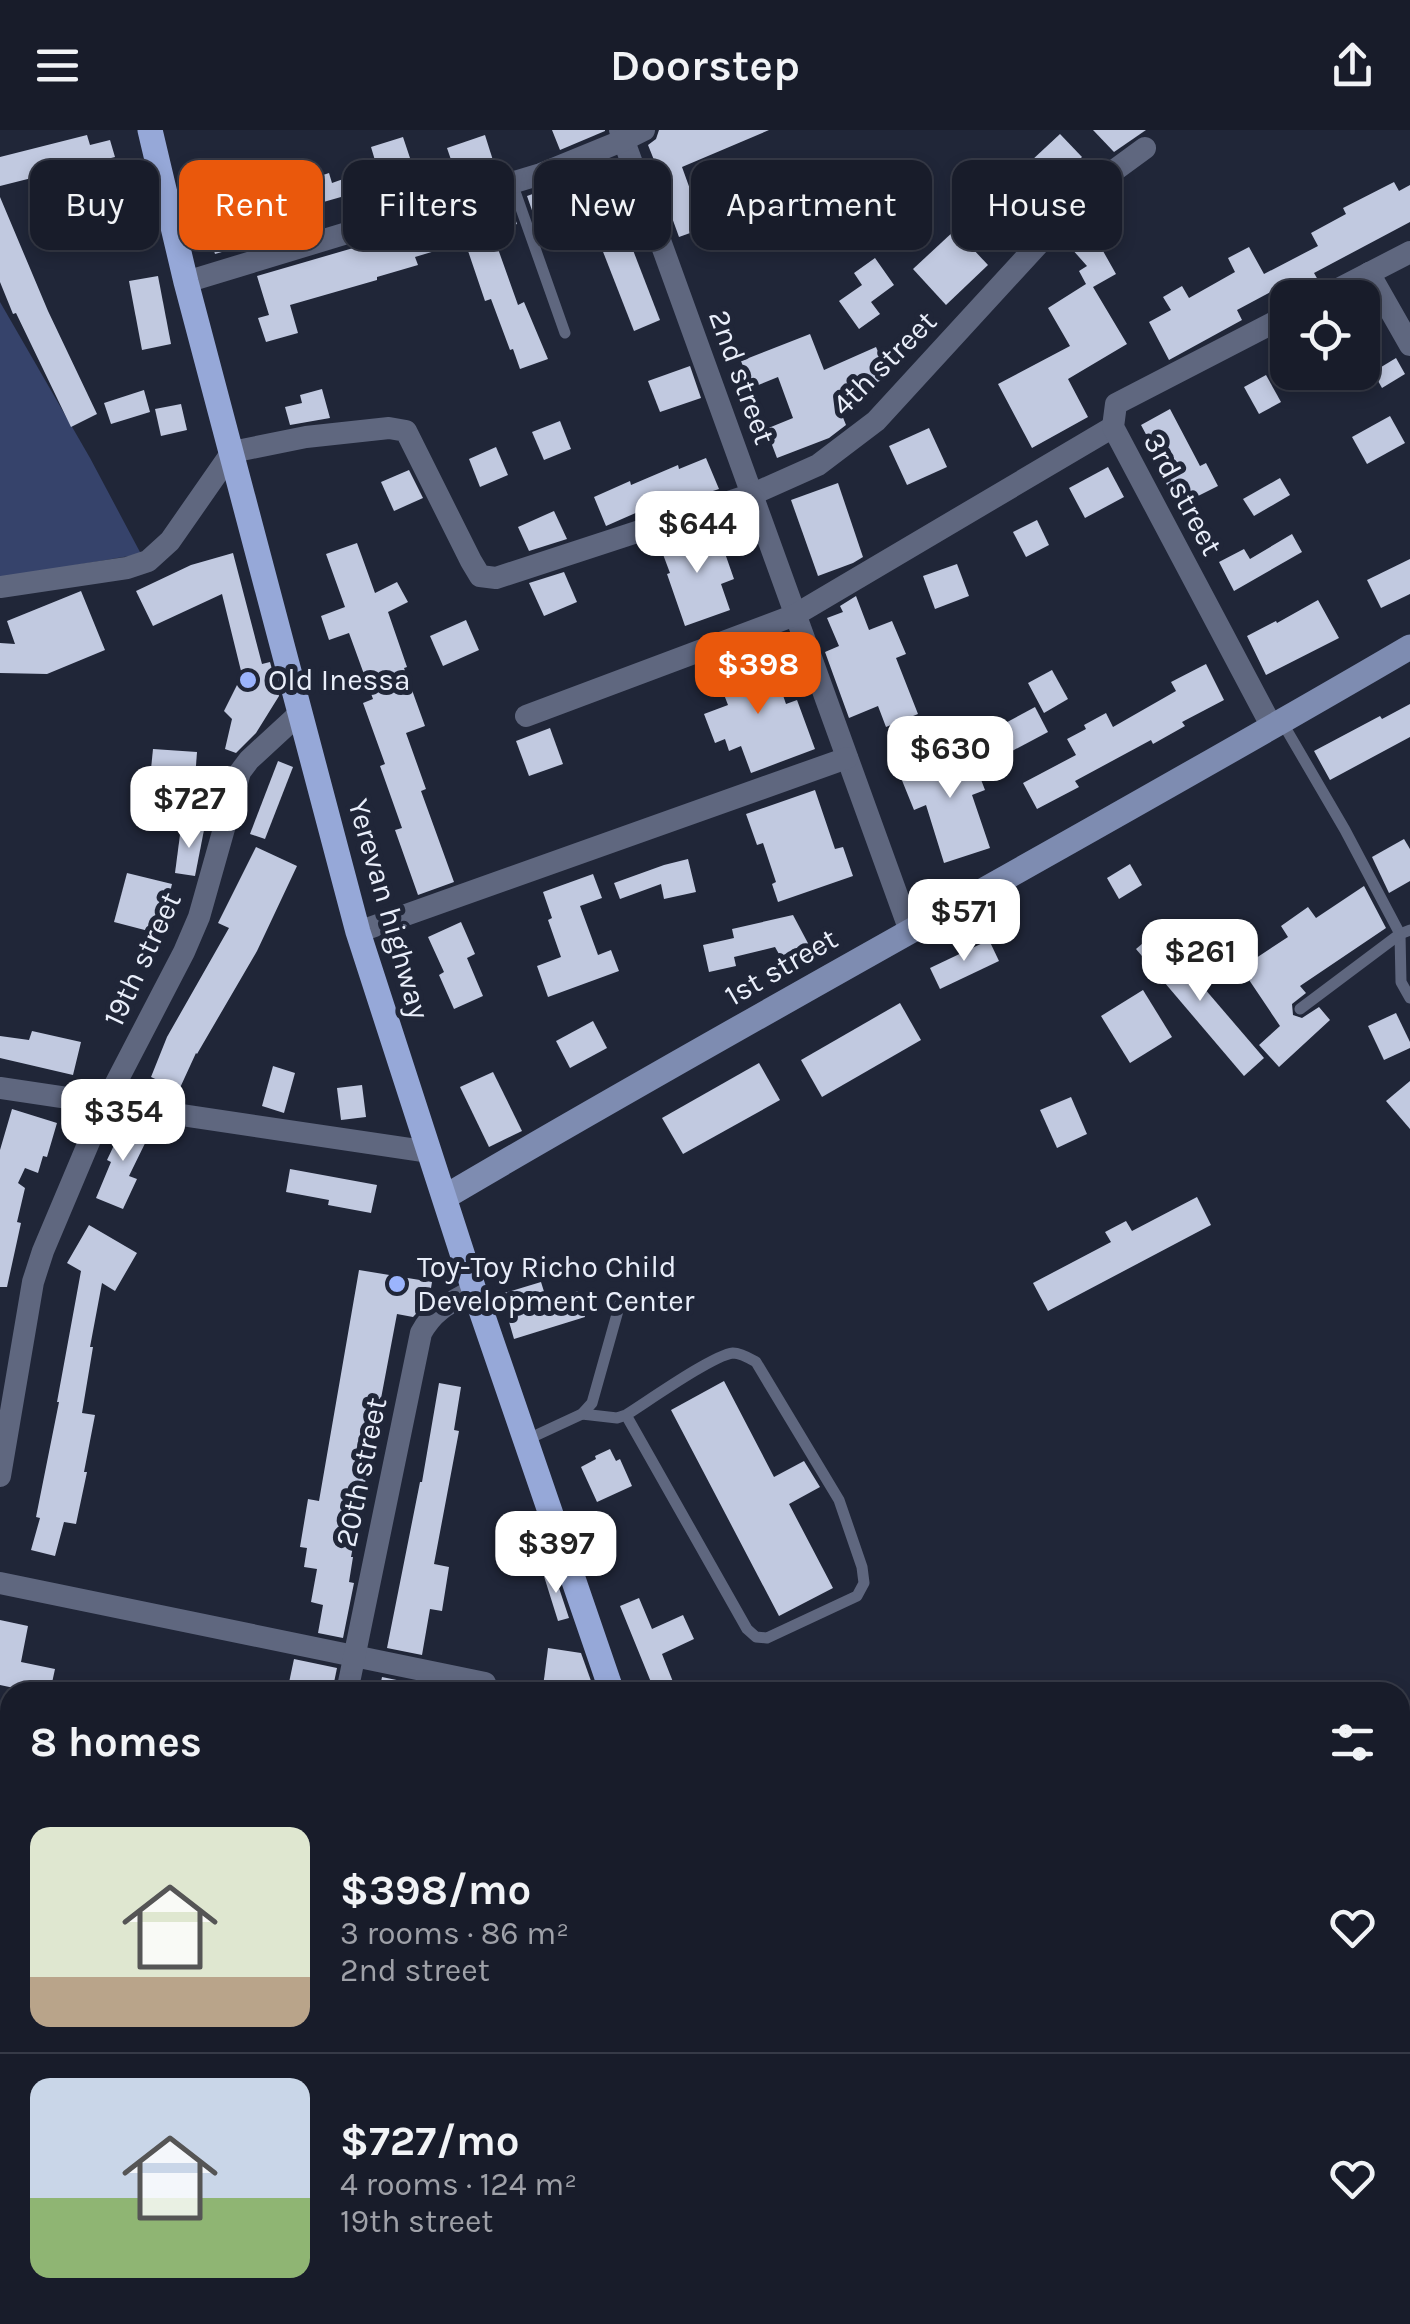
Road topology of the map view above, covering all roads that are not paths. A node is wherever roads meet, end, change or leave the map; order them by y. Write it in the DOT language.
graph roads {
  1 [pos="150,130"];
  2 [pos="630,134"];
  3 [pos="1145,148"];
  4 [pos="514,181"];
  5 [pos="514,188"];
  6 [pos="343,234"];
  7 [pos="1410,252"];
  8 [pos="1369,273"];
  9 [pos="1356,280"];
  10 [pos="186,282"];
  11 [pos="1270,324"];
  12 [pos="565,333"];
  13 [pos="1410,346"];
  14 [pos="1113,427"];
  15 [pos="232,452"];
  16 [pos="753,494"];
  17 [pos="0,587"];
  18 [pos="795,615"];
  19 [pos="1410,647"];
  20 [pos="300,714"];
  21 [pos="526,716"];
  22 [pos="1277,725"];
  23 [pos="847,758"];
  24 [pos="910,930"];
  25 [pos="358,932"];
  26 [pos="1405,932"];
  27 [pos="1410,998"];
  28 [pos="1300,1009"];
  29 [pos="0,1088"];
  30 [pos="105,1104"];
  31 [pos="430,1152"];
  32 [pos="445,1196"];
  33 [pos="474,1290"];
  34 [pos="621,1300"];
  35 [pos="582,1414"];
  36 [pos="626,1415"];
  37 [pos="526,1440"];
  38 [pos="0,1476"];
  39 [pos="0,1583"];
  40 [pos="354,1656"];
  41 [pos="349,1682"];
  42 [pos="485,1682"];
  43 [pos="609,1682"];
  1 -- 10 [label="main road, Yerevan highway"];
  2 -- 4 [label="street"];
  2 -- 16 [label="street, 2nd street"];
  3 -- 16 [label="street, 4th street"];
  5 -- 12 [label="lane"];
  6 -- 10 [label="street"];
  7 -- 8 [label="street"];
  8 -- 9 [label="street"];
  8 -- 13 [label="street"];
  10 -- 15 [label="main road, Yerevan highway"];
  11 -- 14 [label="street, 3rd street"];
  14 -- 18 [label="street"];
  14 -- 22 [label="street, 3rd street"];
  15 -- 16 [label="street, 4th street"];
  15 -- 17 [label="street"];
  15 -- 20 [label="main road, Yerevan highway"];
  16 -- 18 [label="street, 2nd street"];
  18 -- 21 [label="street"];
  18 -- 23 [label="street, 2nd street"];
  19 -- 22 [label="main road, 1st street"];
  20 -- 25 [label="main road, Yerevan highway"];
  20 -- 30 [label="street, 19th street"];
  22 -- 24 [label="main road, 1st street"];
  22 -- 26 [label="lane"];
  23 -- 24 [label="street, 2nd street"];
  23 -- 25 [label="street"];
  24 -- 32 [label="main road, 1st street"];
  25 -- 31 [label="main road, Yerevan highway"];
  26 -- 27 [label="lane"];
  26 -- 28 [label="lane"];
  29 -- 30 [label="street"];
  30 -- 31 [label="street"];
  30 -- 38 [label="street, 19th street"];
  31 -- 32 [label="main road, Yerevan highway"];
  32 -- 33 [label="main road, Yerevan highway"];
  33 -- 37 [label="main road, Yerevan highway"];
  33 -- 40 [label="street, 20th street"];
  34 -- 35 [label="lane"];
  35 -- 36 [label="lane"];
  35 -- 37 [label="lane"];
  36 -- 36 [label="lane"];
  37 -- 43 [label="main road, Yerevan highway"];
  39 -- 40 [label="street"];
  40 -- 41 [label="street, 20th street"];
  40 -- 42 [label="street"];
}
